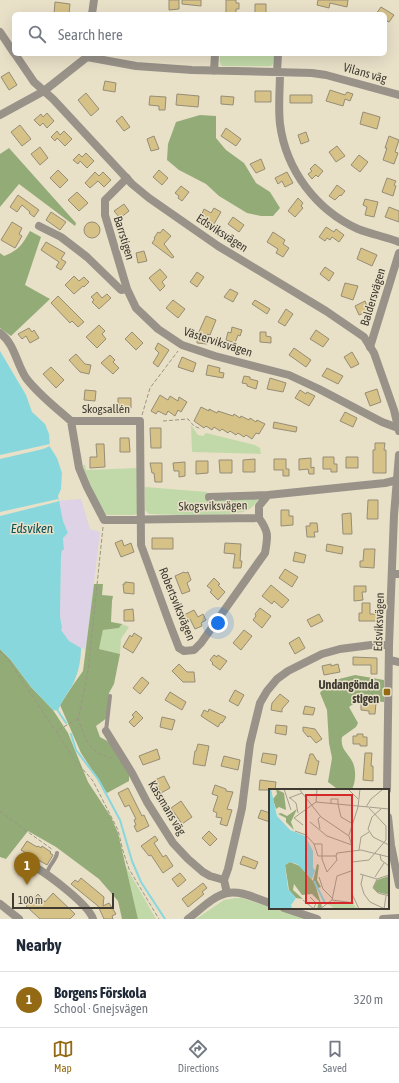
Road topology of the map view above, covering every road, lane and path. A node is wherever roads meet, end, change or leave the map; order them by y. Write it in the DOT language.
graph roads {
  1 [pos="94,0"];
  2 [pos="92,12"];
  3 [pos="0,32"];
  4 [pos="12,50"];
  5 [pos="16,56"];
  6 [pos="88,56"];
  7 [pos="215,56"];
  8 [pos="278,56"];
  9 [pos="214,71"];
  10 [pos="278,72"];
  11 [pos="44,91"];
  12 [pos="399,95"];
  13 [pos="0,115"];
  14 [pos="127,178"];
  15 [pos="39,226"];
  16 [pos="399,242"];
  17 [pos="399,254"];
  18 [pos="127,289"];
  19 [pos="0,333"];
  20 [pos="182,345"];
  21 [pos="370,347"];
  22 [pos="71,421"];
  23 [pos="140,421"];
  24 [pos="162,421"];
  25 [pos="201,429"];
  26 [pos="399,429"];
  27 [pos="399,455"];
  28 [pos="398,480"];
  29 [pos="268,495"];
  30 [pos="209,498"];
  31 [pos="259,518"];
  32 [pos="142,519"];
  33 [pos="104,520"];
  34 [pos="396,574"];
  35 [pos="389,645"];
  36 [pos="0,651"];
  37 [pos="390,660"];
  38 [pos="399,662"];
  39 [pos="110,696"];
  40 [pos="78,719"];
  41 [pos="56,730"];
  42 [pos="106,731"];
  43 [pos="122,755"];
  44 [pos="387,789"];
  45 [pos="0,811"];
  46 [pos="389,826"];
  47 [pos="57,853"];
  48 [pos="35,867"];
  49 [pos="47,874"];
  50 [pos="224,880"];
  51 [pos="399,884"];
  52 [pos="227,893"];
  53 [pos="269,903"];
  54 [pos="0,904"];
  55 [pos="287,909"];
  56 [pos="399,918"];
  57 [pos="19,919"];
  58 [pos="93,919"];
  59 [pos="159,919"];
  60 [pos="188,919"];
  61 [pos="317,919"];
  62 [pos="383,919"];
  1 -- 2 [label="street"];
  3 -- 4 [label="street, Edsviksvägen"];
  5 -- 11 [label="street, Edsviksvägen"];
  6 -- 9 [label="street, Vilans väg"];
  6 -- 11 [label="street"];
  7 -- 9 [label="street"];
  8 -- 10 [label="street"];
  9 -- 10 [label="street, Vilans väg"];
  10 -- 12 [label="street, Vilans väg"];
  10 -- 16 [label="street"];
  11 -- 13 [label="street"];
  11 -- 14 [label="street, Edsviksvägen"];
  14 -- 18 [label="street, Barrstigen"];
  14 -- 21 [label="street, Edsviksvägen"];
  15 -- 18 [label="street"];
  17 -- 21 [label="street, Baldersvägen"];
  18 -- 20 [label="street, Västerviksvägen"];
  19 -- 22 [label="street"];
  20 -- 23 [label="path"];
  20 -- 26 [label="street, Västerviksvägen"];
  21 -- 26 [label="street, Edsviksvägen"];
  22 -- 23 [label="street, Skogsallén"];
  22 -- 33 [label="street"];
  23 -- 32 [label="street, Robertsviksvägen"];
  24 -- 25 [label="path"];
  27 -- 28 [label="street, Edsviksvägen"];
  28 -- 29 [label="street, Skogsviksvägen"];
  28 -- 34 [label="street, Edsviksvägen"];
  29 -- 30 [label="street, Skogsviksvägen"];
  29 -- 31 [label="street, Skogsviksvägen"];
  31 -- 32 [label="street, Skogsviksvägen"];
  31 -- 32 [label="street, Robertsviksvägen"];
  32 -- 33 [label="street, Skogsviksvägen"];
  33 -- 40 [label="path"];
  34 -- 35 [label="street, Edsviksvägen"];
  35 -- 37 [label="street, Edsviksvägen"];
  35 -- 50 [label="street"];
  36 -- 41 [label="path"];
  37 -- 38 [label="street"];
  37 -- 44 [label="street, Edsviksvägen"];
  39 -- 42 [label="lane"];
  40 -- 41 [label="path"];
  40 -- 43 [label="path"];
  41 -- 59 [label="path"];
  42 -- 43 [label="street, Kassmans väg"];
  43 -- 50 [label="street, Kassmans väg"];
  45 -- 47 [label="path"];
  46 -- 51 [label="street"];
  47 -- 49 [label="lane"];
  48 -- 49 [label="street"];
  49 -- 58 [label="street"];
  50 -- 52 [label="street"];
  52 -- 53 [label="street"];
  52 -- 60 [label="street"];
  54 -- 57 [label="street"];
  55 -- 61 [label="street"];
  56 -- 62 [label="street"];
}
